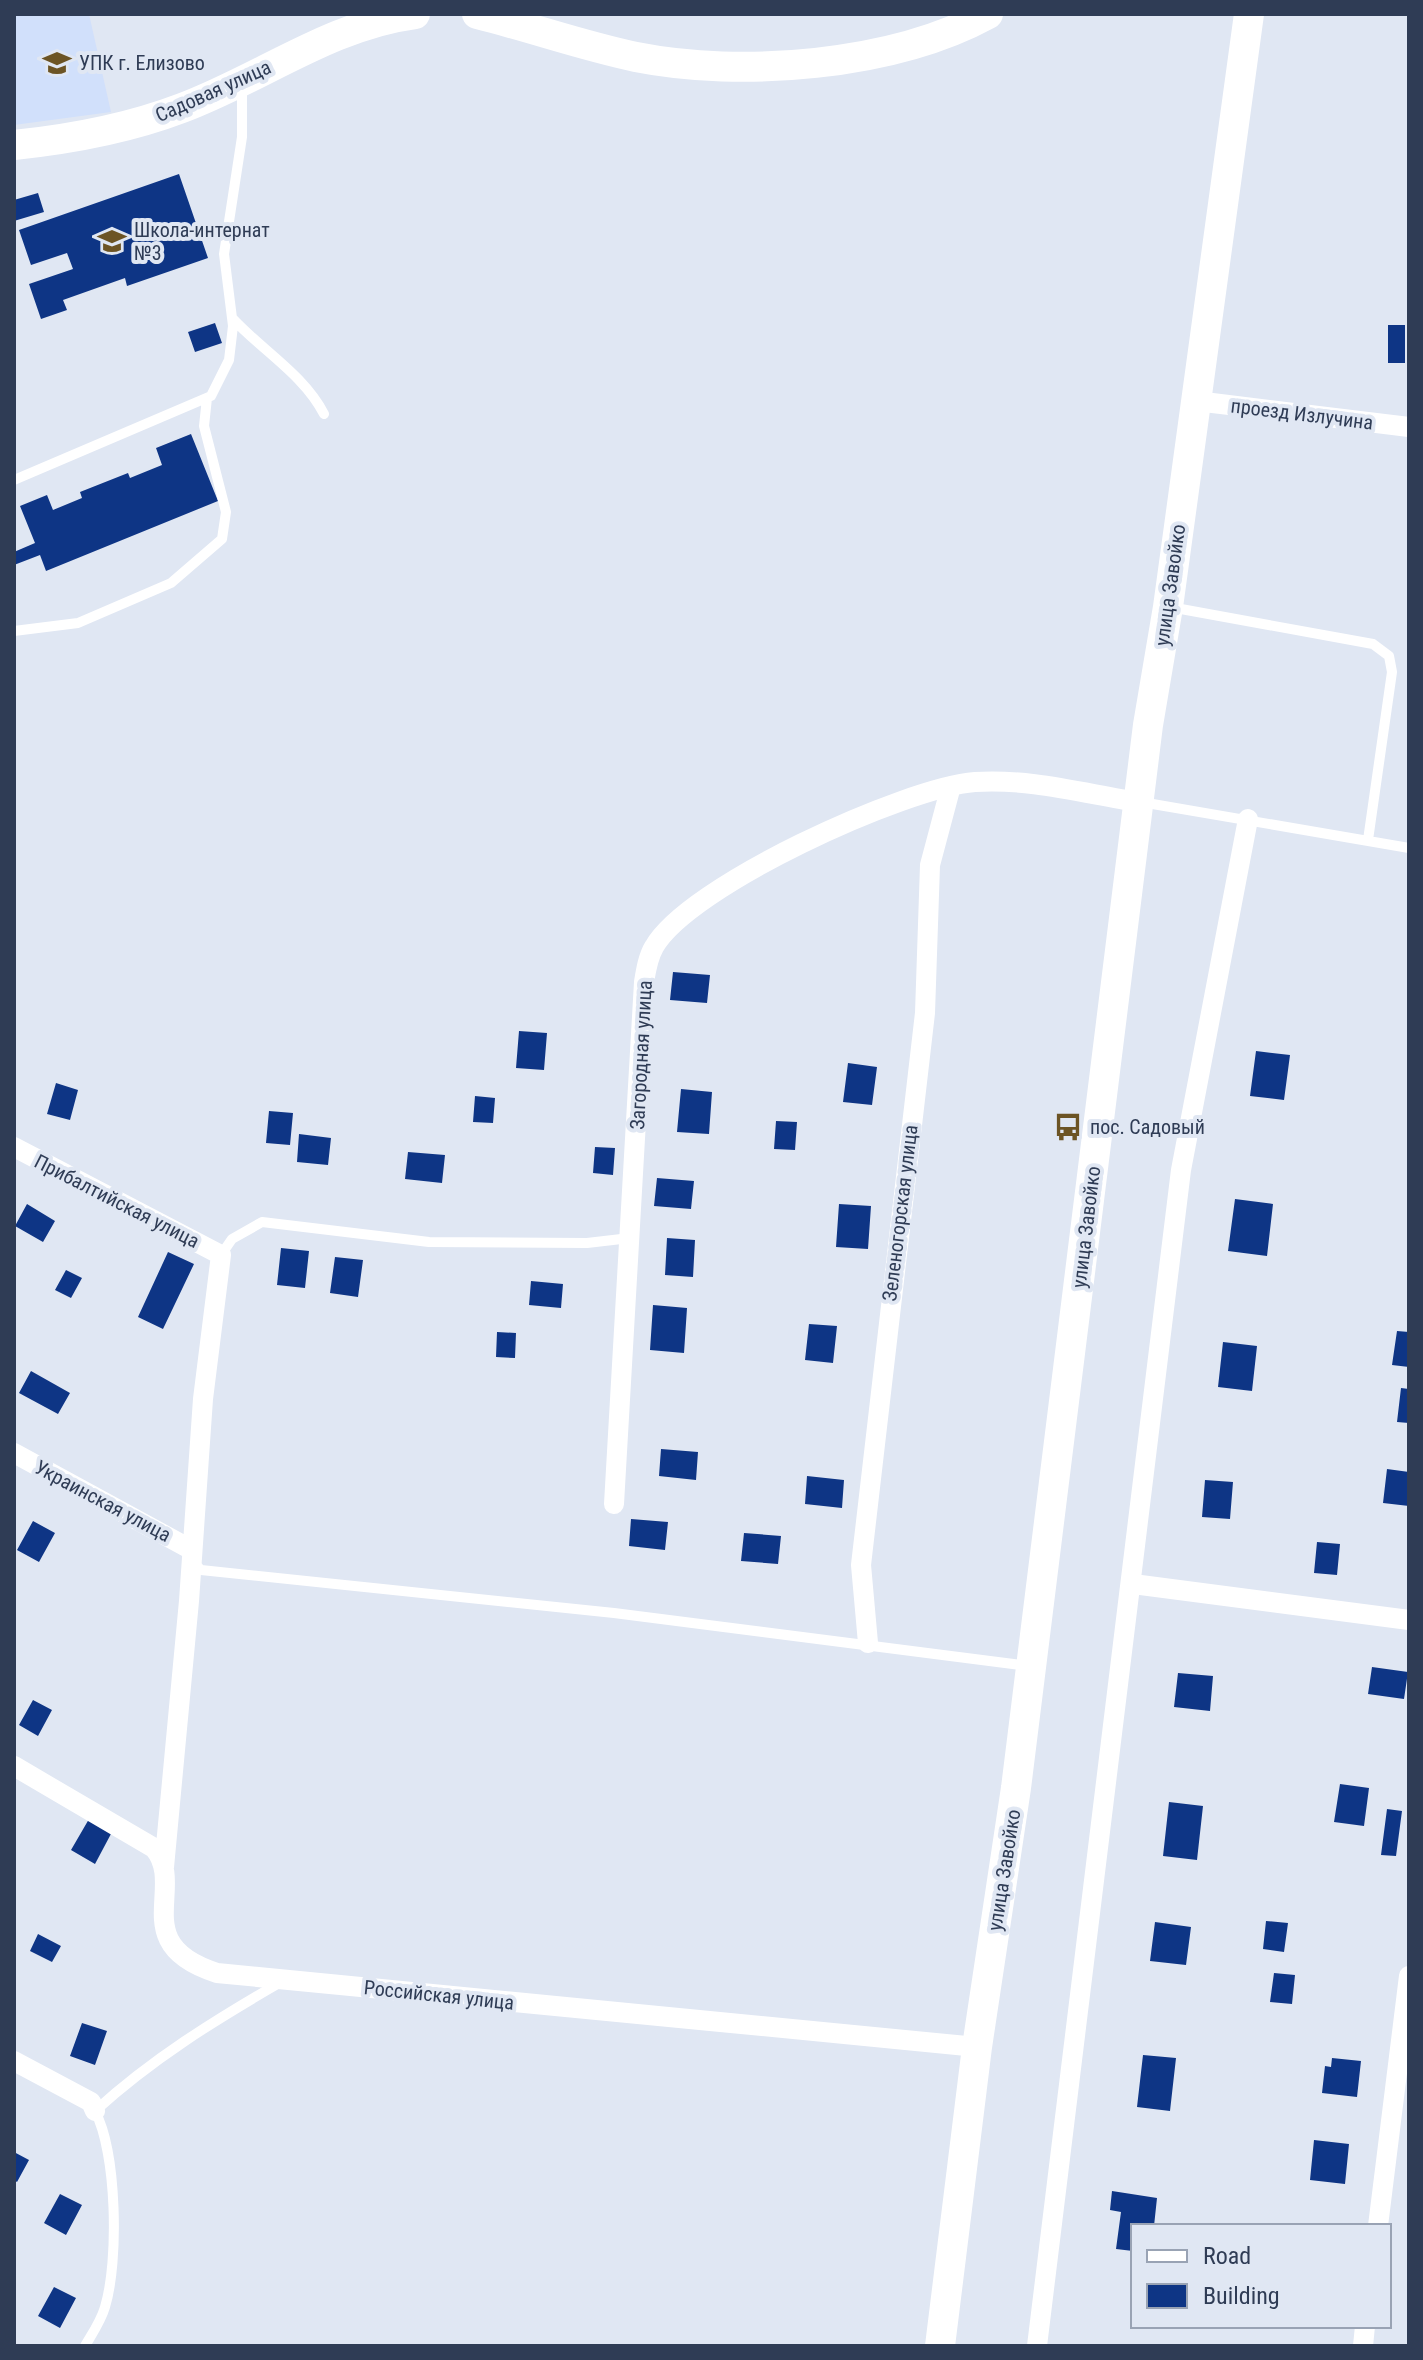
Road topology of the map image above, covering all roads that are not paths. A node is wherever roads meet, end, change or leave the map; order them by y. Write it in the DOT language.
graph roads {
  1 [pos="408,14"];
  2 [pos="477,14"];
  3 [pos="988,14"];
  4 [pos="1249,14"];
  5 [pos="242,81"];
  6 [pos="14,145"];
  7 [pos="232,318"];
  8 [pos="207,398"];
  9 [pos="1196,401"];
  10 [pos="324,414"];
  11 [pos="1409,427"];
  12 [pos="14,480"];
  13 [pos="1168,607"];
  14 [pos="14,631"];
  15 [pos="951,786"];
  16 [pos="1139,802"];
  17 [pos="1248,819"];
  18 [pos="1368,840"];
  19 [pos="1409,848"];
  20 [pos="14,1147"];
  21 [pos="630,1238"];
  22 [pos="221,1255"];
  23 [pos="14,1453"];
  24 [pos="614,1504"];
  25 [pos="192,1553"];
  26 [pos="1133,1584"];
  27 [pos="1409,1620"];
  28 [pos="868,1643"];
  29 [pos="1031,1666"];
  30 [pos="14,1766"];
  31 [pos="164,1867"];
  32 [pos="1409,1976"];
  33 [pos="284,1981"];
  34 [pos="977,2047"];
  35 [pos="14,2061"];
  36 [pos="95,2111"];
  37 [pos="1378,2224"];
  38 [pos="85,2346"];
  39 [pos="940,2346"];
  40 [pos="1037,2346"];
  1 -- 5 [label="main road, Садовая улица"];
  2 -- 3 [label="main road"];
  4 -- 9 [label="main road, улица Завойко"];
  5 -- 6 [label="main road, Садовая улица"];
  5 -- 7 [label="lane"];
  7 -- 8 [label="lane"];
  7 -- 10 [label="lane"];
  8 -- 12 [label="lane"];
  8 -- 14 [label="lane"];
  9 -- 11 [label="street, проезд Излучина"];
  9 -- 13 [label="main road, улица Завойко"];
  13 -- 16 [label="main road, улица Завойко"];
  13 -- 18 [label="lane"];
  15 -- 16 [label="street, Загородная улица"];
  15 -- 21 [label="street, Загородная улица"];
  15 -- 28 [label="street, Зеленогорская улица"];
  16 -- 17 [label="lane"];
  16 -- 29 [label="main road, улица Завойко"];
  17 -- 18 [label="lane"];
  17 -- 26 [label="street"];
  18 -- 19 [label="lane"];
  20 -- 22 [label="street, Прибалтийская улица"];
  21 -- 22 [label="lane"];
  21 -- 24 [label="street, Загородная улица"];
  22 -- 25 [label="street, Российская улица"];
  23 -- 25 [label="street, Украинская улица"];
  25 -- 28 [label="lane"];
  25 -- 31 [label="street, Российская улица"];
  26 -- 27 [label="street"];
  26 -- 40 [label="street"];
  28 -- 29 [label="lane"];
  29 -- 34 [label="main road, улица Завойко"];
  30 -- 31 [label="street"];
  31 -- 33 [label="street, Российская улица"];
  32 -- 37 [label="street"];
  33 -- 34 [label="street, Российская улица"];
  33 -- 36 [label="lane"];
  34 -- 39 [label="main road, улица Завойко"];
  35 -- 36 [label="street"];
  36 -- 38 [label="lane"];
}
